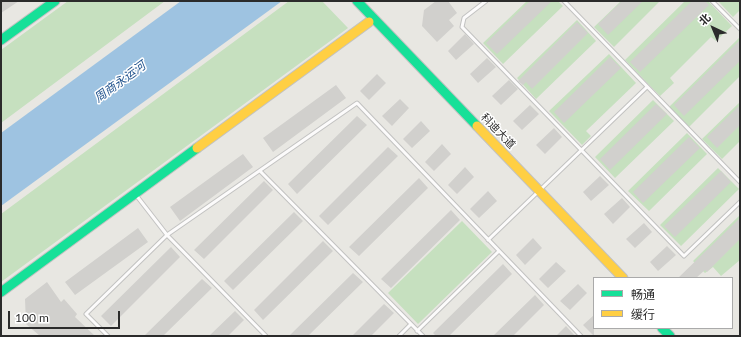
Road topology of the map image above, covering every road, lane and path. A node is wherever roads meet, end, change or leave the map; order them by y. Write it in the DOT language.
graph roads {
  1 [pos="55,1"];
  2 [pos="349,1"];
  3 [pos="357,1"];
  4 [pos="486,1"];
  5 [pos="564,1"];
  6 [pos="712,1"];
  7 [pos="369,22"];
  8 [pos="740,29"];
  9 [pos="1,40"];
  10 [pos="647,87"];
  11 [pos="581,150"];
  12 [pos="260,171"];
  13 [pos="740,182"];
  14 [pos="135,193"];
  15 [pos="537,193"];
  16 [pos="740,202"];
  17 [pos="167,235"];
  18 [pos="488,240"];
  19 [pos="499,250"];
  20 [pos="613,277"];
  21 [pos="622,277"];
  22 [pos="1,292"];
  23 [pos="411,324"];
  24 [pos="418,331"];
  25 [pos="108,336"];
  26 [pos="266,336"];
  27 [pos="399,336"];
  28 [pos="423,336"];
  29 [pos="581,336"];
  1 -- 9 [label="main road"];
  2 -- 7 [label="main road, 科迪大道"];
  3 -- 15 [label="main road, 科迪大道"];
  4 -- 11 [label="lane"];
  5 -- 10 [label="lane"];
  6 -- 8 [label="lane"];
  7 -- 14 [label="main road"];
  7 -- 15 [label="main road, 科迪大道"];
  10 -- 11 [label="lane"];
  10 -- 13 [label="lane"];
  11 -- 15 [label="lane"];
  11 -- 16 [label="lane"];
  12 -- 17 [label="lane"];
  12 -- 18 [label="lane"];
  12 -- 23 [label="lane"];
  14 -- 17 [label="lane"];
  14 -- 22 [label="main road"];
  15 -- 18 [label="lane"];
  15 -- 20 [label="main road, 科迪大道"];
  15 -- 21 [label="main road, 科迪大道"];
  17 -- 25 [label="lane"];
  17 -- 26 [label="lane"];
  18 -- 19 [label="lane"];
  19 -- 24 [label="lane"];
  19 -- 29 [label="lane"];
  23 -- 24 [label="lane"];
  23 -- 27 [label="lane"];
  24 -- 28 [label="lane"];
}
